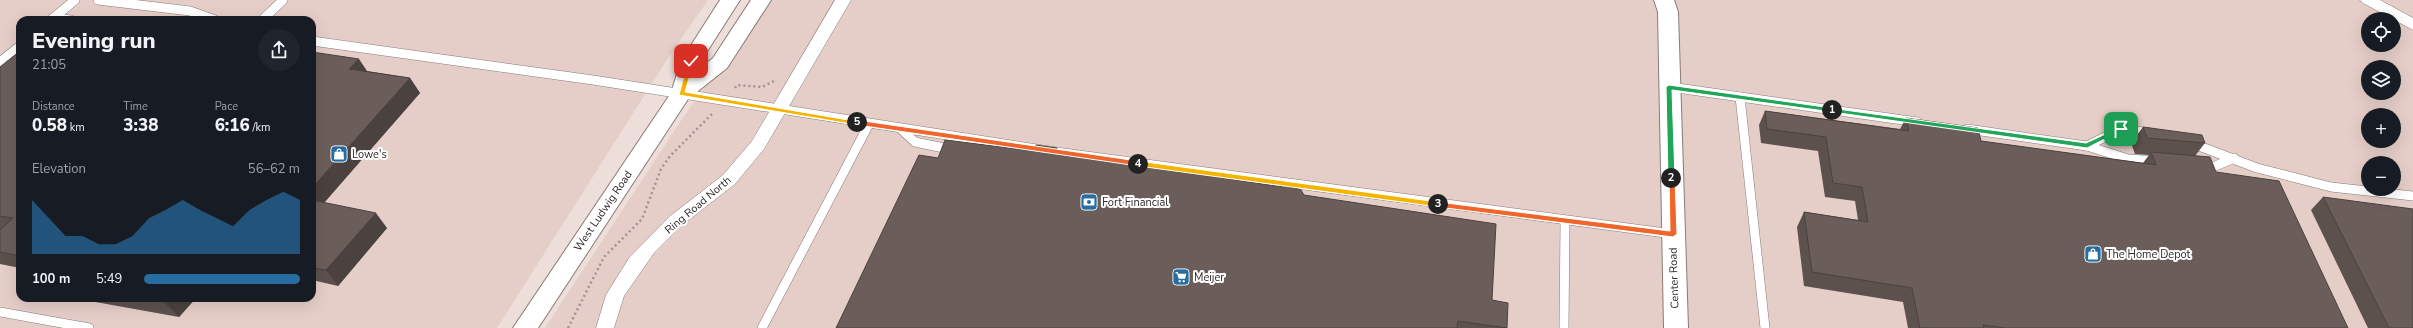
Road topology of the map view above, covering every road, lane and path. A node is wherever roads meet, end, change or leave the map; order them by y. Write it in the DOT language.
graph roads {
  1 [pos="75,0"];
  2 [pos="98,0"];
  3 [pos="283,0"];
  4 [pos="730,0"];
  5 [pos="761,0"];
  6 [pos="843,0"];
  7 [pos="2368,0"];
  8 [pos="1669,4"];
  9 [pos="56,16"];
  10 [pos="204,16"];
  11 [pos="266,16"];
  12 [pos="2413,25"];
  13 [pos="316,43"];
  14 [pos="16,49"];
  15 [pos="0,62"];
  16 [pos="776,79"];
  17 [pos="1669,87"];
  18 [pos="735,88"];
  19 [pos="681,94"];
  20 [pos="1740,97"];
  21 [pos="778,110"];
  22 [pos="714,112"];
  23 [pos="1924,123"];
  24 [pos="869,124"];
  25 [pos="1961,128"];
  26 [pos="901,129"];
  27 [pos="2163,135"];
  28 [pos="2185,141"];
  29 [pos="2087,146"];
  30 [pos="1026,148"];
  31 [pos="962,152"];
  32 [pos="1011,156"];
  33 [pos="2234,158"];
  34 [pos="2167,162"];
  35 [pos="2190,165"];
  36 [pos="2413,196"];
  37 [pos="1565,221"];
  38 [pos="1673,234"];
  39 [pos="0,312"];
  40 [pos="89,328"];
  41 [pos="524,328"];
  42 [pos="568,328"];
  43 [pos="605,328"];
  44 [pos="762,328"];
  45 [pos="1564,328"];
  46 [pos="1676,328"];
  47 [pos="1765,328"];
  1 -- 9 [label="lane"];
  2 -- 10 [label="lane"];
  3 -- 11 [label="lane"];
  4 -- 19 [label="main road, West Ludwig Road"];
  5 -- 19 [label="main road, West Ludwig Road"];
  6 -- 21 [label="street, Ring Road North"];
  7 -- 12 [label="street"];
  8 -- 17 [label="main road, Center Road"];
  13 -- 19 [label="lane"];
  14 -- 15 [label="lane"];
  16 -- 18 [label="path"];
  17 -- 20 [label="lane"];
  17 -- 38 [label="main road, Center Road"];
  19 -- 21 [label="lane"];
  19 -- 41 [label="main road, West Ludwig Road"];
  20 -- 23 [label="lane"];
  20 -- 47 [label="lane"];
  21 -- 24 [label="lane"];
  21 -- 43 [label="street, Ring Road North"];
  22 -- 42 [label="path"];
  24 -- 26 [label="lane"];
  24 -- 44 [label="lane"];
  25 -- 29 [label="lane"];
  26 -- 30 [label="lane"];
  26 -- 31 [label="lane"];
  27 -- 29 [label="lane"];
  28 -- 33 [label="lane"];
  29 -- 34 [label="lane"];
  30 -- 32 [label="lane"];
  30 -- 37 [label="lane"];
  33 -- 35 [label="lane"];
  33 -- 36 [label="lane"];
  37 -- 38 [label="lane"];
  37 -- 45 [label="lane"];
  38 -- 46 [label="main road, Center Road"];
  39 -- 40 [label="lane"];
}
